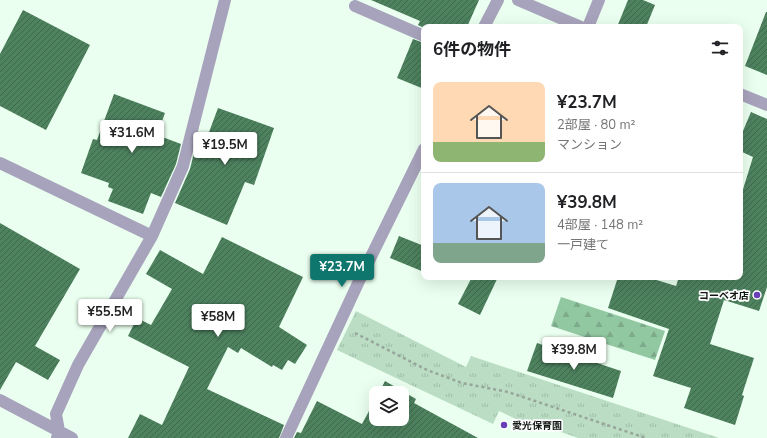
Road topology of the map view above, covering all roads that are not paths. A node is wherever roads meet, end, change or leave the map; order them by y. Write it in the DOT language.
graph roads {
  1 [pos="226,0"];
  2 [pos="498,0"];
  3 [pos="518,0"];
  4 [pos="599,0"];
  5 [pos="355,6"];
  6 [pos="486,24"];
  7 [pos="574,24"];
  8 [pos="589,24"];
  9 [pos="421,35"];
  10 [pos="743,95"];
  11 [pos="767,105"];
  12 [pos="421,155"];
  13 [pos="0,163"];
  14 [pos="152,236"];
  15 [pos="0,400"];
  16 [pos="58,435"];
  17 [pos="72,438"];
  18 [pos="286,438"];
  1 -- 14 [label="street"];
  2 -- 6 [label="street"];
  3 -- 7 [label="street"];
  4 -- 8 [label="street"];
  5 -- 9 [label="street"];
  10 -- 11 [label="street"];
  12 -- 18 [label="street"];
  13 -- 14 [label="street"];
  14 -- 16 [label="street"];
  15 -- 16 [label="street"];
  16 -- 17 [label="street"];
}
